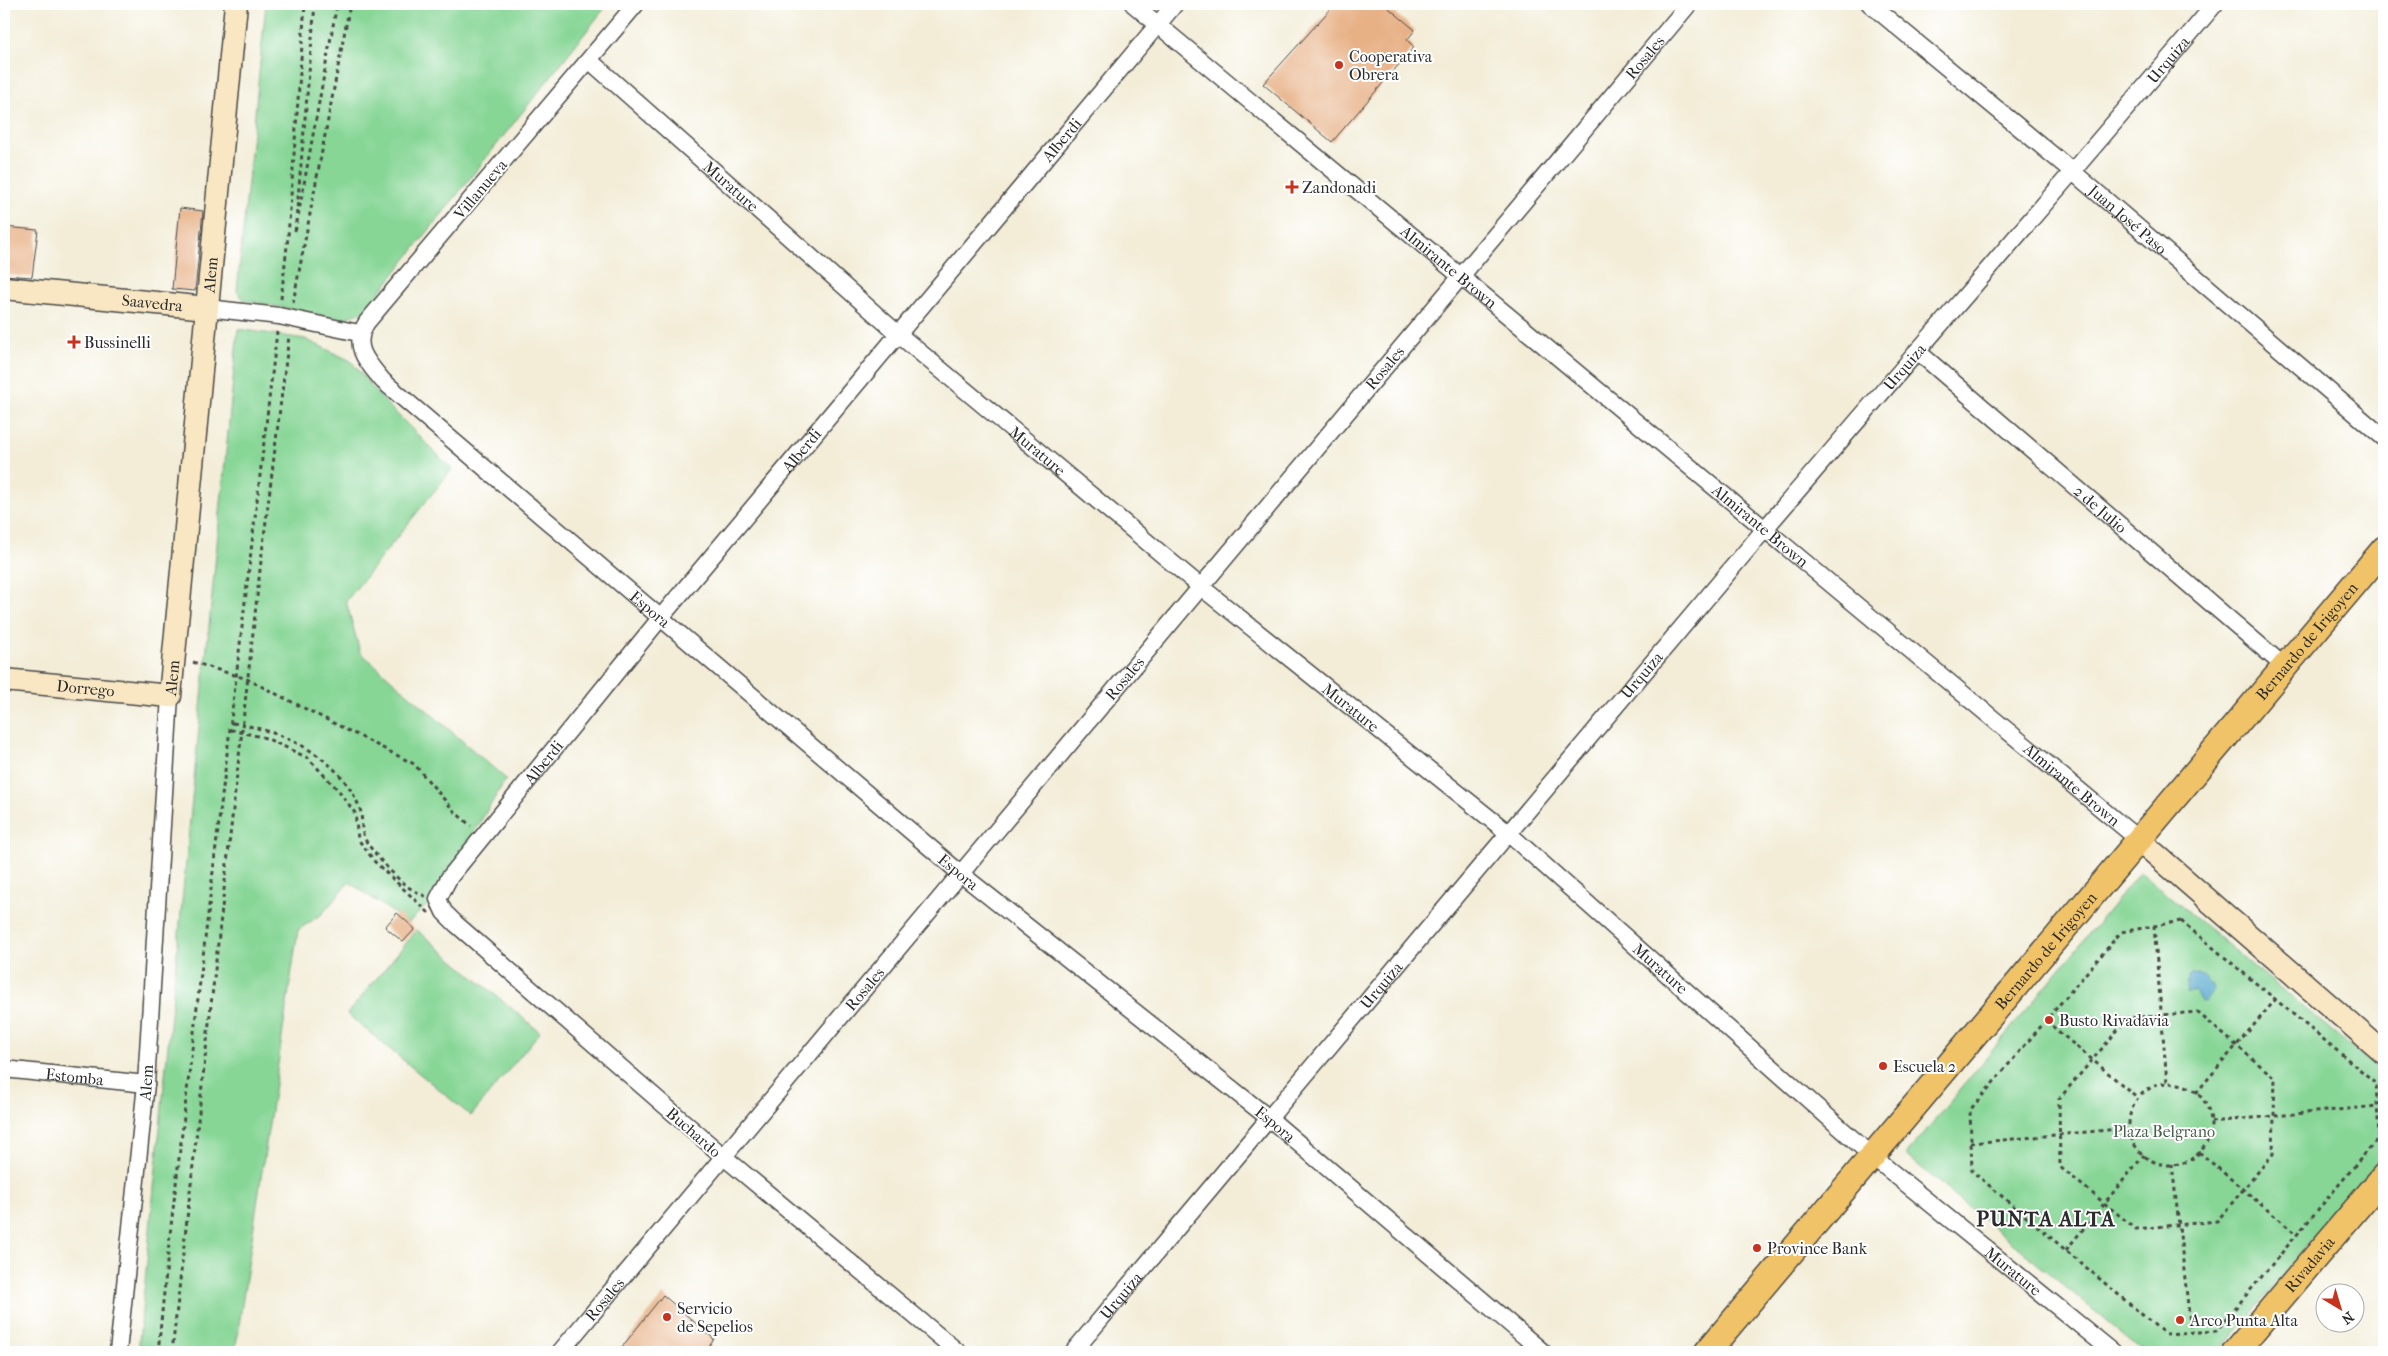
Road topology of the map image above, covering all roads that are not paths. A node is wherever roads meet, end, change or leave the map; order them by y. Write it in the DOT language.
graph roads {
  1 [pos="236,4"];
  2 [pos="636,4"];
  3 [pos="1133,4"];
  4 [pos="1175,4"];
  5 [pos="1689,4"];
  6 [pos="1870,4"];
  7 [pos="2215,4"];
  8 [pos="1158,25"];
  9 [pos="589,60"];
  10 [pos="2073,172"];
  11 [pos="1462,275"];
  12 [pos="4,288"];
  13 [pos="207,308"];
  14 [pos="359,333"];
  15 [pos="898,334"];
  16 [pos="1917,351"];
  17 [pos="2384,438"];
  18 [pos="1766,528"];
  19 [pos="2384,549"];
  20 [pos="1201,587"];
  21 [pos="662,616"];
  22 [pos="2284,667"];
  23 [pos="4,680"];
  24 [pos="170,696"];
  25 [pos="1508,833"];
  26 [pos="2139,840"];
  27 [pos="961,874"];
  28 [pos="439,903"];
  29 [pos="2384,1053"];
  30 [pos="4,1069"];
  31 [pos="146,1084"];
  32 [pos="1270,1118"];
  33 [pos="1872,1156"];
  34 [pos="724,1157"];
  35 [pos="2384,1176"];
  36 [pos="118,1352"];
  37 [pos="560,1352"];
  38 [pos="958,1352"];
  39 [pos="1073,1352"];
  40 [pos="1542,1352"];
  41 [pos="1707,1352"];
  42 [pos="2113,1352"];
  43 [pos="2235,1352"];
  1 -- 13 [label="main road, Alem"];
  2 -- 9 [label="street, Villanueva"];
  3 -- 8 [label="street, Almirante Brown"];
  4 -- 8 [label="street, Alberdi"];
  5 -- 11 [label="street, Rosales"];
  6 -- 10 [label="street, Juan José Paso"];
  7 -- 10 [label="street, Urquiza"];
  8 -- 11 [label="street, Almirante Brown"];
  8 -- 15 [label="street, Alberdi"];
  9 -- 14 [label="street, Villanueva"];
  9 -- 15 [label="street, Murature"];
  10 -- 16 [label="street, Urquiza"];
  10 -- 17 [label="street, Juan José Paso"];
  11 -- 18 [label="street, Almirante Brown"];
  11 -- 20 [label="street, Rosales"];
  12 -- 13 [label="main road, Saavedra"];
  13 -- 14 [label="street, Saavedra"];
  13 -- 24 [label="main road, Alem"];
  14 -- 21 [label="street, Espora"];
  15 -- 20 [label="street, Murature"];
  15 -- 21 [label="street, Alberdi"];
  16 -- 18 [label="street, Urquiza"];
  16 -- 22 [label="street, 2 de Julio"];
  18 -- 25 [label="street, Urquiza"];
  18 -- 26 [label="street, Almirante Brown"];
  19 -- 22 [label="main road, Bernardo de Irigoyen"];
  20 -- 25 [label="street, Murature"];
  20 -- 27 [label="street, Rosales"];
  21 -- 27 [label="street, Espora"];
  21 -- 28 [label="street, Alberdi"];
  22 -- 26 [label="main road, Bernardo de Irigoyen"];
  23 -- 24 [label="main road, Dorrego"];
  24 -- 31 [label="street, Alem"];
  25 -- 32 [label="street, Urquiza"];
  25 -- 33 [label="street, Murature"];
  26 -- 29 [label="main road, Almirante Brown"];
  26 -- 33 [label="main road, Bernardo de Irigoyen"];
  27 -- 32 [label="street, Espora"];
  27 -- 34 [label="street, Rosales"];
  28 -- 34 [label="street, Buchardo"];
  30 -- 31 [label="street, Estomba"];
  31 -- 36 [label="street, Alem"];
  32 -- 39 [label="street, Urquiza"];
  32 -- 40 [label="street, Espora"];
  33 -- 41 [label="main road, Bernardo de Irigoyen"];
  33 -- 42 [label="street, Murature"];
  34 -- 37 [label="street, Rosales"];
  34 -- 38 [label="street, Buchardo"];
  35 -- 43 [label="main road, Rivadavia"];
}
